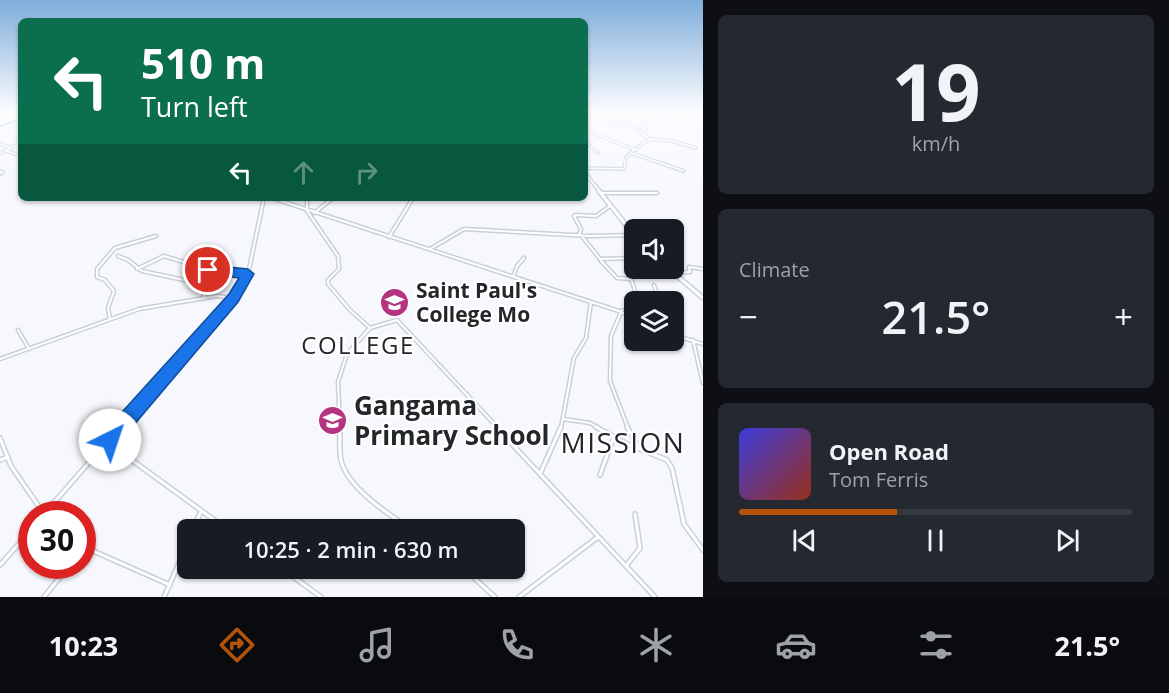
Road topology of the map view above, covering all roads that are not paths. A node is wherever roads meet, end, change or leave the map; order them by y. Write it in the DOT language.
graph roads {
  1 [pos="610,140"];
  2 [pos="650,140"];
  3 [pos="660,140"];
  4 [pos="0,144"];
  5 [pos="18,144"];
  6 [pos="588,144"];
  7 [pos="11,148"];
  8 [pos="696,148"];
  9 [pos="6,150"];
  10 [pos="636,150"];
  11 [pos="598,153"];
  12 [pos="631,153"];
  13 [pos="0,154"];
  14 [pos="18,155"];
  15 [pos="588,171"];
  16 [pos="684,171"];
  17 [pos="588,175"];
  18 [pos="657,192"];
  19 [pos="602,193"];
  20 [pos="263,201"];
  21 [pos="280,201"];
  22 [pos="308,201"];
  23 [pos="329,201"];
  24 [pos="411,201"];
  25 [pos="612,206"];
  26 [pos="307,211"];
  27 [pos="314,213"];
  28 [pos="624,222"];
  29 [pos="580,235"];
  30 [pos="624,235"];
  31 [pos="156,236"];
  32 [pos="389,237"];
  33 [pos="430,249"];
  34 [pos="118,256"];
  35 [pos="524,258"];
  36 [pos="624,258"];
  37 [pos="600,259"];
  38 [pos="137,269"];
  39 [pos="702,269"];
  40 [pos="684,272"];
  41 [pos="248,274"];
  42 [pos="513,277"];
  43 [pos="681,279"];
  44 [pos="654,285"];
  45 [pos="636,291"];
  46 [pos="656,291"];
  47 [pos="204,298"];
  48 [pos="233,298"];
  49 [pos="702,298"];
  50 [pos="591,302"];
  51 [pos="622,310"];
  52 [pos="110,319"];
  53 [pos="370,328"];
  54 [pos="18,330"];
  55 [pos="684,338"];
  56 [pos="693,340"];
  57 [pos="702,344"];
  58 [pos="28,350"];
  59 [pos="0,359"];
  60 [pos="702,383"];
  61 [pos="563,419"];
  62 [pos="614,436"];
  63 [pos="0,438"];
  64 [pos="110,440"];
  65 [pos="639,448"];
  66 [pos="8,457"];
  67 [pos="0,460"];
  68 [pos="540,474"];
  69 [pos="600,476"];
  70 [pos="35,501"];
  71 [pos="56,501"];
  72 [pos="201,511"];
  73 [pos="635,514"];
  74 [pos="198,519"];
  75 [pos="212,519"];
  76 [pos="398,519"];
  77 [pos="598,537"];
  78 [pos="18,545"];
  79 [pos="702,550"];
  80 [pos="96,553"];
  81 [pos="0,565"];
  82 [pos="625,566"];
  83 [pos="177,569"];
  84 [pos="59,579"];
  85 [pos="296,579"];
  86 [pos="475,579"];
  87 [pos="170,585"];
  88 [pos="44,597"];
  89 [pos="164,597"];
  90 [pos="321,597"];
  91 [pos="495,597"];
  92 [pos="519,597"];
  93 [pos="653,597"];
  1 -- 10 [label="street"];
  2 -- 10 [label="street"];
  3 -- 8 [label="street"];
  4 -- 7 [label="street"];
  5 -- 7 [label="street"];
  6 -- 11 [label="street"];
  7 -- 9 [label="street"];
  9 -- 13 [label="street"];
  9 -- 14 [label="street"];
  10 -- 12 [label="street"];
  12 -- 15 [label="street"];
  12 -- 16 [label="street"];
  17 -- 19 [label="street"];
  18 -- 19 [label="street"];
  19 -- 25 [label="street"];
  20 -- 41 [label="street"];
  21 -- 26 [label="street"];
  22 -- 26 [label="street"];
  23 -- 27 [label="street"];
  24 -- 32 [label="street"];
  25 -- 28 [label="street"];
  25 -- 29 [label="street"];
  26 -- 27 [label="street"];
  26 -- 53 [label="street"];
  27 -- 32 [label="street"];
  29 -- 30 [label="street"];
  29 -- 33 [label="street"];
  29 -- 37 [label="street"];
  31 -- 52 [label="street"];
  32 -- 33 [label="street"];
  33 -- 42 [label="street"];
  34 -- 38 [label="street"];
  35 -- 42 [label="street"];
  36 -- 37 [label="street"];
  37 -- 45 [label="street"];
  38 -- 41 [label="street"];
  38 -- 47 [label="street"];
  39 -- 40 [label="street"];
  41 -- 48 [label="street"];
  42 -- 50 [label="street"];
  43 -- 49 [label="street"];
  44 -- 46 [label="street"];
  47 -- 48 [label="street"];
  47 -- 52 [label="street"];
  48 -- 64 [label="street"];
  50 -- 51 [label="street"];
  50 -- 61 [label="street"];
  51 -- 65 [label="street"];
  52 -- 58 [label="street"];
  53 -- 68 [label="street"];
  53 -- 76 [label="street"];
  54 -- 58 [label="street"];
  55 -- 56 [label="street"];
  56 -- 57 [label="street"];
  56 -- 60 [label="street"];
  58 -- 59 [label="street"];
  61 -- 62 [label="street"];
  61 -- 68 [label="street"];
  62 -- 65 [label="street"];
  62 -- 69 [label="street"];
  63 -- 66 [label="street"];
  64 -- 71 [label="street"];
  64 -- 72 [label="street"];
  65 -- 79 [label="street"];
  66 -- 67 [label="street"];
  66 -- 70 [label="street"];
  68 -- 77 [label="street"];
  72 -- 74 [label="street"];
  72 -- 75 [label="street"];
  73 -- 82 [label="street"];
  77 -- 82 [label="street"];
  77 -- 92 [label="street"];
  78 -- 81 [label="street"];
  80 -- 87 [label="street"];
  82 -- 93 [label="street"];
  83 -- 87 [label="street"];
  84 -- 88 [label="street"];
  85 -- 90 [label="street"];
  86 -- 91 [label="street"];
  87 -- 89 [label="street"];
}
